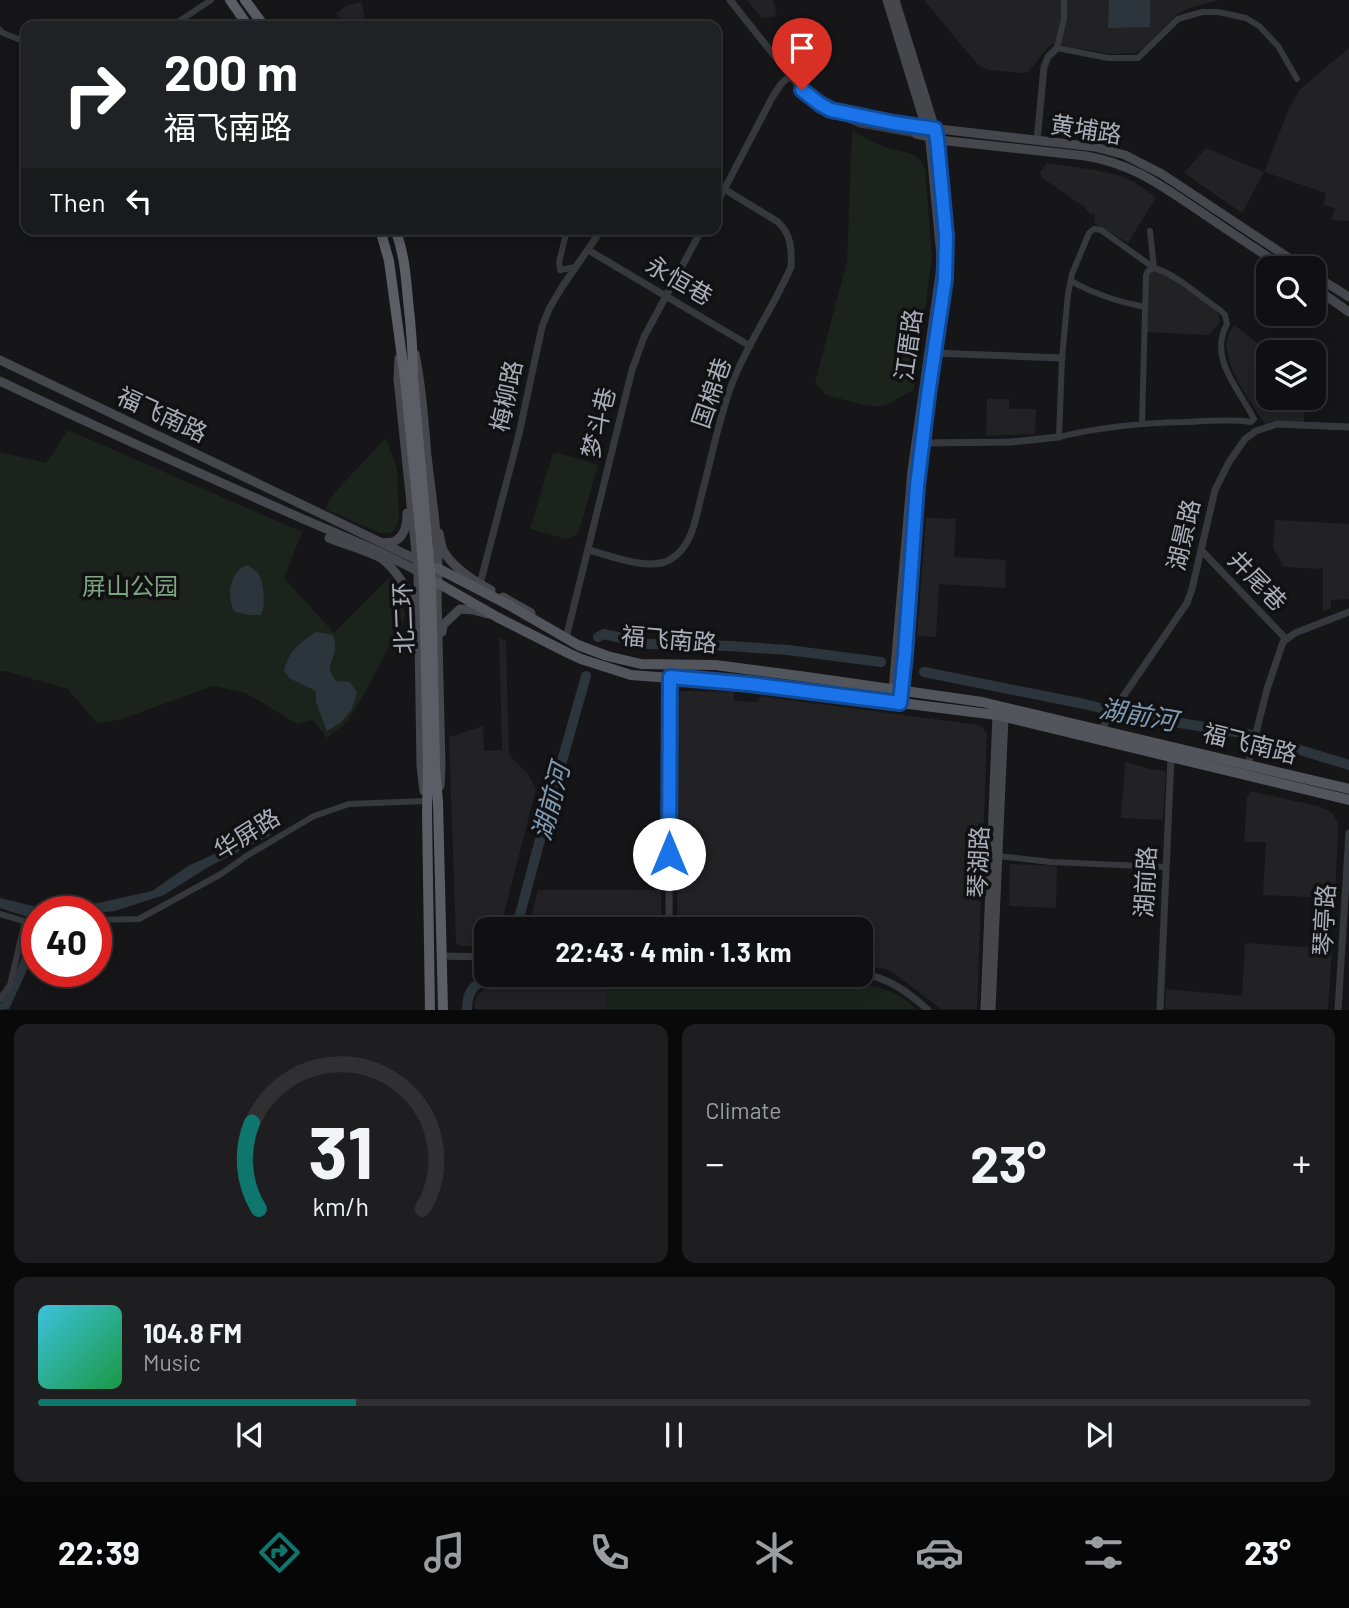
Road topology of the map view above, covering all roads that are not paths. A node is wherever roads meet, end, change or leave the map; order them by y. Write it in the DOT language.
graph roads {
  1 [pos="211,0"];
  2 [pos="230,0"];
  3 [pos="246,0"];
  4 [pos="730,0"];
  5 [pos="887,0"];
  6 [pos="895,0"];
  7 [pos="1064,0"];
  8 [pos="180,21"];
  9 [pos="245,21"];
  10 [pos="261,21"];
  11 [pos="1,33"];
  12 [pos="21,40"];
  13 [pos="1056,48"];
  14 [pos="790,76"];
  15 [pos="1297,79"];
  16 [pos="915,130"];
  17 [pos="932,133"];
  18 [pos="1037,142"];
  19 [pos="721,187"];
  20 [pos="725,189"];
  21 [pos="721,196"];
  22 [pos="1150,231"];
  23 [pos="382,235"];
  24 [pos="397,235"];
  25 [pos="566,235"];
  26 [pos="598,235"];
  27 [pos="699,235"];
  28 [pos="588,250"];
  29 [pos="1267,256"];
  30 [pos="1286,256"];
  31 [pos="575,267"];
  32 [pos="1154,268"];
  33 [pos="1071,281"];
  34 [pos="1326,283"];
  35 [pos="666,296"];
  36 [pos="1326,296"];
  37 [pos="1349,297"];
  38 [pos="1145,307"];
  39 [pos="1349,312"];
  40 [pos="412,340"];
  41 [pos="400,346"];
  42 [pos="750,346"];
  43 [pos="934,353"];
  44 [pos="1062,358"];
  45 [pos="0,360"];
  46 [pos="409,378"];
  47 [pos="0,380"];
  48 [pos="1142,424"];
  49 [pos="1349,427"];
  50 [pos="1059,437"];
  51 [pos="405,442"];
  52 [pos="922,443"];
  53 [pos="430,483"];
  54 [pos="409,486"];
  55 [pos="434,516"];
  56 [pos="322,528"];
  57 [pos="382,543"];
  58 [pos="589,550"];
  59 [pos="1201,550"];
  60 [pos="417,559"];
  61 [pos="438,568"];
  62 [pos="418,571"];
  63 [pos="438,583"];
  64 [pos="480,584"];
  65 [pos="1349,612"];
  66 [pos="419,614"];
  67 [pos="497,617"];
  68 [pos="566,638"];
  69 [pos="1286,639"];
  70 [pos="419,646"];
  71 [pos="438,646"];
  72 [pos="670,677"];
  73 [pos="439,680"];
  74 [pos="897,690"];
  75 [pos="896,703"];
  76 [pos="1000,716"];
  77 [pos="1101,729"];
  78 [pos="1171,757"];
  79 [pos="1248,765"];
  80 [pos="431,766"];
  81 [pos="1349,789"];
  82 [pos="1349,800"];
  83 [pos="425,801"];
  84 [pos="438,802"];
  85 [pos="427,813"];
  86 [pos="1349,833"];
  87 [pos="998,856"];
  88 [pos="1166,867"];
  89 [pos="1347,903"];
  90 [pos="0,914"];
  91 [pos="668,917"];
  92 [pos="21,920"];
  93 [pos="112,920"];
  94 [pos="21,942"];
  95 [pos="442,956"];
  96 [pos="474,957"];
  97 [pos="873,976"];
  98 [pos="0,999"];
  99 [pos="430,1010"];
  100 [pos="443,1010"];
  101 [pos="928,1010"];
  102 [pos="985,1010"];
  103 [pos="991,1010"];
  104 [pos="1160,1010"];
  105 [pos="1338,1010"];
  1 -- 8 [label="street"];
  2 -- 9 [label="highway"];
  3 -- 10 [label="highway"];
  4 -- 14 [label="street"];
  5 -- 17 [label="main road, 江厝路"];
  6 -- 17 [label="main road, 江厝路"];
  7 -- 13 [label="street"];
  11 -- 12 [label="street"];
  13 -- 15 [label="street"];
  13 -- 18 [label="street"];
  14 -- 16 [label="street"];
  14 -- 20 [label="street"];
  16 -- 17 [label="main road, 黄埔路"];
  17 -- 18 [label="main road, 黄埔路"];
  17 -- 29 [label="main road, 黄埔路"];
  17 -- 43 [label="main road, 江厝路"];
  17 -- 74 [label="main road, 江厝路"];
  18 -- 30 [label="main road, 黄埔路"];
  19 -- 20 [label="street"];
  20 -- 21 [label="street"];
  20 -- 42 [label="street, 国棉巷"];
  22 -- 32 [label="street"];
  23 -- 41 [label="highway, 北二环"];
  24 -- 40 [label="highway, 北二环"];
  25 -- 31 [label="street"];
  26 -- 28 [label="street, 梅柳路"];
  27 -- 35 [label="street, 梦斗巷"];
  28 -- 31 [label="street, 梅柳路"];
  28 -- 35 [label="street, 永恒巷"];
  31 -- 64 [label="street, 梅柳路"];
  32 -- 33 [label="street"];
  32 -- 38 [label="street"];
  32 -- 48 [label="street"];
  33 -- 38 [label="street"];
  33 -- 44 [label="street"];
  34 -- 37 [label="main road"];
  35 -- 42 [label="street, 永恒巷"];
  35 -- 58 [label="street, 梦斗巷"];
  36 -- 39 [label="main road"];
  38 -- 48 [label="street"];
  40 -- 46 [label="highway, 北二环"];
  40 -- 53 [label="main road"];
  41 -- 46 [label="highway, 北二环"];
  41 -- 51 [label="main road"];
  42 -- 58 [label="street, 国棉巷"];
  43 -- 44 [label="street"];
  43 -- 52 [label="main road, 江厝路"];
  44 -- 50 [label="street"];
  45 -- 57 [label="main road, 福飞南路"];
  46 -- 80 [label="highway, 北二环, bridge"];
  47 -- 56 [label="main road, 福飞南路"];
  48 -- 50 [label="street"];
  49 -- 59 [label="street, 湖景路"];
  50 -- 52 [label="street"];
  51 -- 54 [label="main road"];
  51 -- 57 [label="main road"];
  52 -- 74 [label="main road, 江厝路"];
  53 -- 54 [label="main road"];
  53 -- 55 [label="main road"];
  54 -- 60 [label="main road"];
  55 -- 63 [label="main road"];
  55 -- 64 [label="main road"];
  56 -- 62 [label="main road, 福飞南路"];
  56 -- 66 [label="main road"];
  57 -- 60 [label="main road, 福飞南路"];
  58 -- 68 [label="street, 梦斗巷"];
  59 -- 69 [label="street, 井尾巷"];
  59 -- 77 [label="street, 湖景路"];
  60 -- 61 [label="main road, 福飞南路"];
  60 -- 62 [label="main road"];
  61 -- 68 [label="main road, 福飞南路"];
  62 -- 63 [label="main road, 福飞南路"];
  62 -- 66 [label="main road"];
  63 -- 67 [label="main road, 福飞南路"];
  63 -- 71 [label="main road"];
  64 -- 68 [label="main road"];
  65 -- 69 [label="street"];
  66 -- 70 [label="main road"];
  67 -- 72 [label="main road, 福飞南路"];
  67 -- 73 [label="main road"];
  68 -- 74 [label="main road, 福飞南路"];
  69 -- 79 [label="street"];
  70 -- 71 [label="main road"];
  70 -- 83 [label="main road"];
  71 -- 73 [label="main road"];
  72 -- 75 [label="main road, 福飞南路"];
  72 -- 91 [label="street"];
  73 -- 84 [label="main road"];
  74 -- 75 [label="main road, 江厝路"];
  74 -- 77 [label="main road, 福飞南路"];
  75 -- 76 [label="main road, 福飞南路"];
  76 -- 78 [label="main road, 福飞南路"];
  76 -- 87 [label="main road, 琴湖路"];
  76 -- 102 [label="main road"];
  77 -- 79 [label="main road, 福飞南路"];
  78 -- 82 [label="main road, 福飞南路"];
  78 -- 88 [label="street, 湖前路"];
  79 -- 81 [label="main road, 福飞南路"];
  80 -- 84 [label="highway, 北二环"];
  80 -- 85 [label="highway, 北二环"];
  83 -- 85 [label="main road"];
  83 -- 93 [label="street, 华屏路"];
  84 -- 95 [label="highway, 北二环"];
  85 -- 99 [label="highway, 北二环"];
  86 -- 89 [label="street, 琴亭路"];
  87 -- 88 [label="street"];
  87 -- 103 [label="main road, 琴湖路"];
  88 -- 104 [label="street, 湖前路"];
  89 -- 105 [label="street, 琴亭路"];
  90 -- 92 [label="street"];
  94 -- 98 [label="street"];
  95 -- 96 [label="street"];
  95 -- 100 [label="highway, 北二环"];
  97 -- 101 [label="street"];
}
